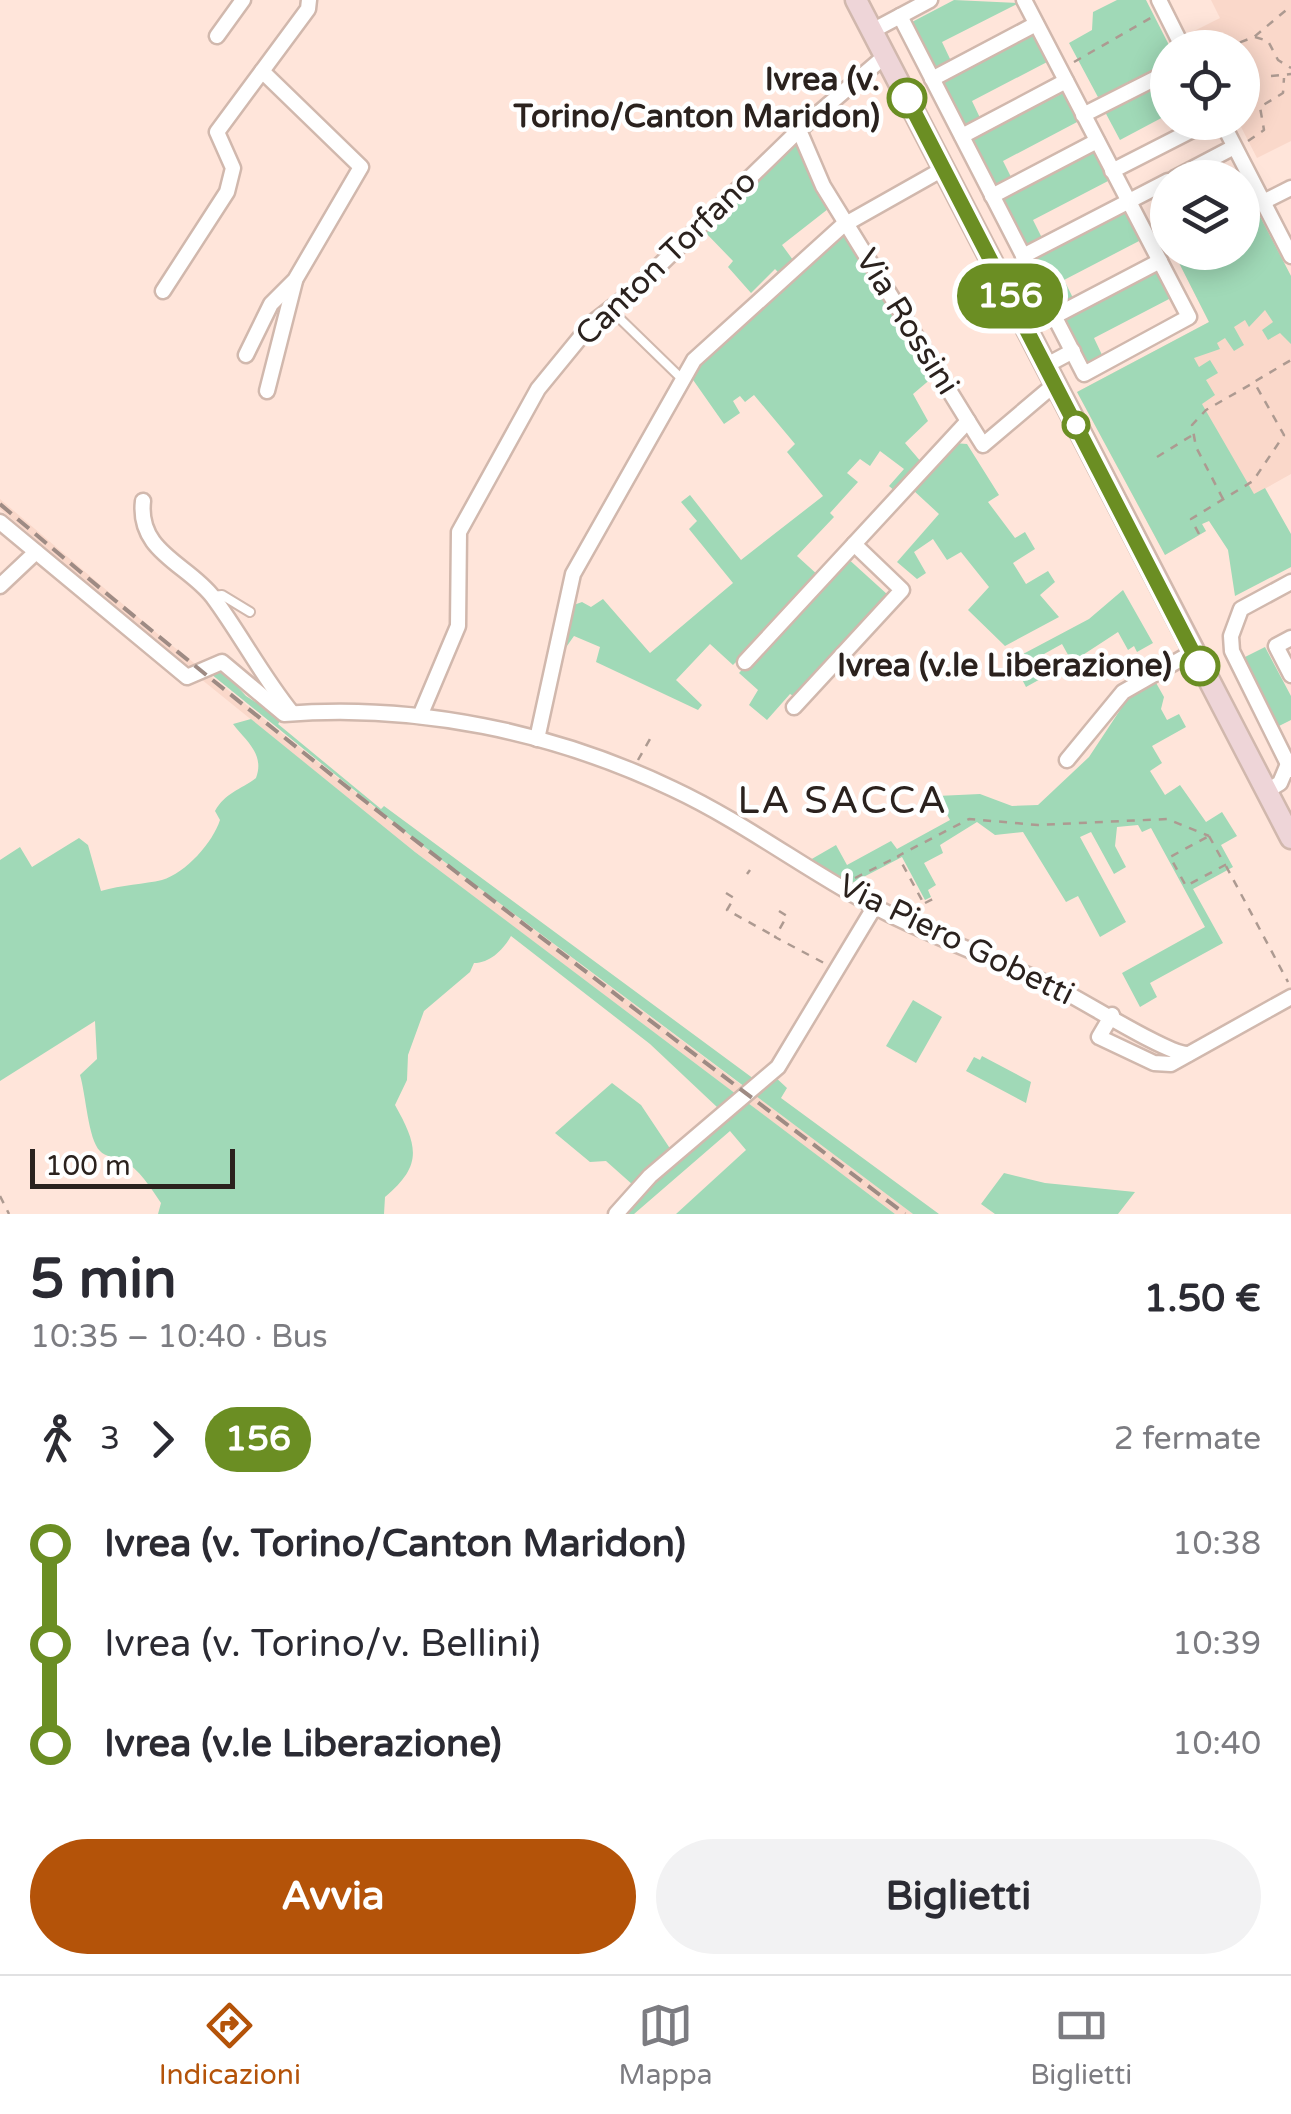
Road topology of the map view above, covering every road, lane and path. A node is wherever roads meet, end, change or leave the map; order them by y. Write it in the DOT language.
graph roads {
  1 [pos="243,0"];
  2 [pos="309,0"];
  3 [pos="856,0"];
  4 [pos="930,0"];
  5 [pos="1024,0"];
  6 [pos="1161,5"];
  7 [pos="1291,6"];
  8 [pos="900,16"];
  9 [pos="1036,24"];
  10 [pos="1174,30"];
  11 [pos="872,31"];
  12 [pos="1260,32"];
  13 [pos="216,36"];
  14 [pos="1260,39"];
  15 [pos="885,56"];
  16 [pos="1291,68"];
  17 [pos="262,71"];
  18 [pos="1291,74"];
  19 [pos="1063,76"];
  20 [pos="1271,76"];
  21 [pos="1284,78"];
  22 [pos="932,79"];
  23 [pos="1150,81"];
  24 [pos="1084,115"];
  25 [pos="799,130"];
  26 [pos="962,136"];
  27 [pos="1173,140"];
  28 [pos="1238,140"];
  29 [pos="1097,141"];
  30 [pos="1242,144"];
  31 [pos="1210,160"];
  32 [pos="943,169"];
  33 [pos="1112,171"];
  34 [pos="1291,188"];
  35 [pos="1150,191"];
  36 [pos="992,196"];
  37 [pos="1128,202"];
  38 [pos="1263,202"];
  39 [pos="846,223"];
  40 [pos="1150,243"];
  41 [pos="1024,256"];
  42 [pos="1291,256"];
  43 [pos="1150,266"];
  44 [pos="1164,270"];
  45 [pos="295,280"];
  46 [pos="163,291"];
  47 [pos="610,309"];
  48 [pos="1054,316"];
  49 [pos="1073,351"];
  50 [pos="246,354"];
  51 [pos="1291,360"];
  52 [pos="1050,375"];
  53 [pos="682,379"];
  54 [pos="1254,382"];
  55 [pos="267,391"];
  56 [pos="968,421"];
  57 [pos="1192,435"];
  58 [pos="1157,457"];
  59 [pos="1223,499"];
  60 [pos="143,500"];
  61 [pos="0,522"];
  62 [pos="1199,534"];
  63 [pos="854,544"];
  64 [pos="36,552"];
  65 [pos="1291,582"];
  66 [pos="0,586"];
  67 [pos="212,596"];
  68 [pos="250,612"];
  69 [pos="1291,638"];
  70 [pos="1194,652"];
  71 [pos="745,662"];
  72 [pos="1291,675"];
  73 [pos="794,706"];
  74 [pos="292,713"];
  75 [pos="420,716"];
  76 [pos="537,739"];
  77 [pos="650,739"];
  78 [pos="1067,760"];
  79 [pos="1289,767"];
  80 [pos="632,771"];
  81 [pos="1267,791"];
  82 [pos="1289,827"];
  83 [pos="1209,836"];
  84 [pos="898,856"];
  85 [pos="1225,864"];
  86 [pos="841,886"];
  87 [pos="738,892"];
  88 [pos="726,893"];
  89 [pos="937,897"];
  90 [pos="734,898"];
  91 [pos="924,904"];
  92 [pos="875,906"];
  93 [pos="778,911"];
  94 [pos="914,924"];
  95 [pos="776,936"];
  96 [pos="836,970"];
  97 [pos="1291,986"];
  98 [pos="1291,997"];
  99 [pos="1112,1015"];
  100 [pos="1188,1054"];
  101 [pos="0,1196"];
  102 [pos="8,1214"];
  103 [pos="616,1214"];
  1 -- 13 [label="street"];
  2 -- 17 [label="street"];
  3 -- 11 [label="street"];
  4 -- 8 [label="street"];
  5 -- 9 [label="street"];
  6 -- 10 [label="street"];
  6 -- 19 [label="path"];
  7 -- 12 [label="path"];
  8 -- 11 [label="street"];
  8 -- 22 [label="street"];
  9 -- 19 [label="street"];
  9 -- 22 [label="street"];
  11 -- 15 [label="street"];
  14 -- 16 [label="path"];
  15 -- 25 [label="street, Canton Torfano"];
  15 -- 32 [label="street"];
  17 -- 45 [label="street"];
  17 -- 46 [label="street"];
  18 -- 21 [label="path"];
  19 -- 24 [label="street"];
  19 -- 26 [label="street"];
  20 -- 21 [label="path"];
  21 -- 30 [label="path"];
  22 -- 26 [label="street"];
  23 -- 24 [label="street"];
  24 -- 29 [label="street"];
  25 -- 39 [label="street, Via Rossini"];
  25 -- 47 [label="street, Canton Torfano"];
  26 -- 36 [label="street"];
  27 -- 33 [label="street"];
  28 -- 30 [label="street"];
  29 -- 33 [label="street"];
  29 -- 36 [label="street"];
  30 -- 31 [label="street"];
  30 -- 38 [label="street"];
  32 -- 39 [label="street"];
  32 -- 52 [label="street"];
  33 -- 37 [label="street"];
  34 -- 38 [label="street"];
  35 -- 37 [label="street"];
  36 -- 41 [label="street"];
  37 -- 40 [label="street"];
  37 -- 41 [label="street"];
  38 -- 42 [label="street"];
  39 -- 53 [label="street"];
  39 -- 56 [label="street, Via Rossini"];
  41 -- 48 [label="street"];
  43 -- 48 [label="street"];
  44 -- 49 [label="street"];
  45 -- 50 [label="street"];
  45 -- 55 [label="street"];
  47 -- 53 [label="lane"];
  47 -- 75 [label="street, Canton Torfano"];
  48 -- 49 [label="street"];
  49 -- 52 [label="street"];
  51 -- 54 [label="path"];
  52 -- 56 [label="street"];
  52 -- 70 [label="street"];
  53 -- 76 [label="street"];
  54 -- 57 [label="path"];
  54 -- 59 [label="path"];
  56 -- 63 [label="street"];
  57 -- 58 [label="path"];
  57 -- 59 [label="path"];
  59 -- 62 [label="path"];
  60 -- 67 [label="street"];
  61 -- 64 [label="street"];
  63 -- 71 [label="street"];
  63 -- 73 [label="street"];
  64 -- 66 [label="street"];
  64 -- 74 [label="street"];
  65 -- 79 [label="street"];
  67 -- 68 [label="lane"];
  67 -- 74 [label="street"];
  69 -- 72 [label="street"];
  70 -- 78 [label="street"];
  70 -- 81 [label="street"];
  74 -- 75 [label="street, Via Piero Gobetti"];
  75 -- 76 [label="street, Via Piero Gobetti"];
  76 -- 80 [label="street, Via Piero Gobetti"];
  77 -- 80 [label="path"];
  79 -- 81 [label="street"];
  80 -- 86 [label="street, Via Piero Gobetti"];
  81 -- 82 [label="street"];
  83 -- 84 [label="path"];
  83 -- 85 [label="path"];
  83 -- 85 [label="path"];
  84 -- 86 [label="path"];
  84 -- 91 [label="path"];
  85 -- 97 [label="path"];
  86 -- 92 [label="street, Via Piero Gobetti"];
  87 -- 90 [label="path"];
  88 -- 90 [label="path"];
  89 -- 91 [label="path"];
  90 -- 95 [label="path"];
  91 -- 94 [label="path"];
  92 -- 94 [label="street, Via Piero Gobetti"];
  92 -- 96 [label="street"];
  93 -- 95 [label="path"];
  94 -- 99 [label="street, Via Piero Gobetti"];
  95 -- 96 [label="path"];
  96 -- 103 [label="street"];
  98 -- 100 [label="street, Via Piero Gobetti"];
  99 -- 100 [label="street, Via Piero Gobetti"];
  99 -- 100 [label="street, Via Piero Gobetti"];
  101 -- 102 [label="path"];
}
